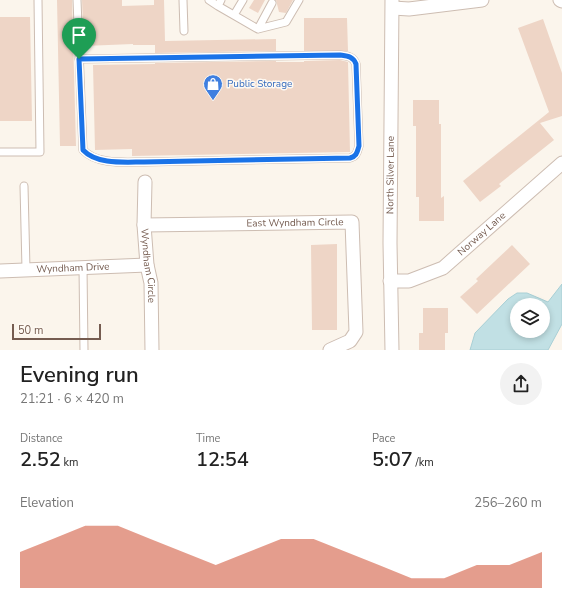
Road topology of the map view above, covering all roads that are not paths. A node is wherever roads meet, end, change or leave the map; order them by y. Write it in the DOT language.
graph roads {
  1 [pos="38,0"];
  2 [pos="77,0"];
  3 [pos="184,0"];
  4 [pos="209,0"];
  5 [pos="243,0"];
  6 [pos="299,0"];
  7 [pos="482,0"];
  8 [pos="220,3"];
  9 [pos="272,3"];
  10 [pos="393,4"];
  11 [pos="234,15"];
  12 [pos="258,29"];
  13 [pos="184,32"];
  14 [pos="79,59"];
  15 [pos="0,152"];
  16 [pos="562,163"];
  17 [pos="145,182"];
  18 [pos="24,186"];
  19 [pos="144,225"];
  20 [pos="147,265"];
  21 [pos="83,267"];
  22 [pos="0,270"];
  23 [pos="26,270"];
  24 [pos="390,281"];
  25 [pos="84,350"];
  26 [pos="152,350"];
  27 [pos="330,350"];
  28 [pos="392,350"];
  1 -- 15 [label="lane"];
  2 -- 14 [label="lane"];
  3 -- 13 [label="lane"];
  4 -- 8 [label="lane"];
  5 -- 11 [label="lane"];
  6 -- 12 [label="lane"];
  7 -- 10 [label="street"];
  8 -- 11 [label="lane"];
  9 -- 12 [label="lane"];
  10 -- 24 [label="street, North Silver Lane"];
  11 -- 12 [label="lane"];
  14 -- 14 [label="lane"];
  16 -- 24 [label="street, Norway Lane"];
  17 -- 19 [label="street, Wyndham Circle"];
  18 -- 23 [label="lane"];
  19 -- 20 [label="street, Wyndham Circle"];
  19 -- 27 [label="street, East Wyndham Circle"];
  20 -- 21 [label="street, Wyndham Drive"];
  20 -- 26 [label="street, Wyndham Circle"];
  21 -- 23 [label="street, Wyndham Drive"];
  21 -- 25 [label="lane"];
  22 -- 23 [label="street, Wyndham Drive"];
  24 -- 28 [label="street, North Silver Lane"];
}
